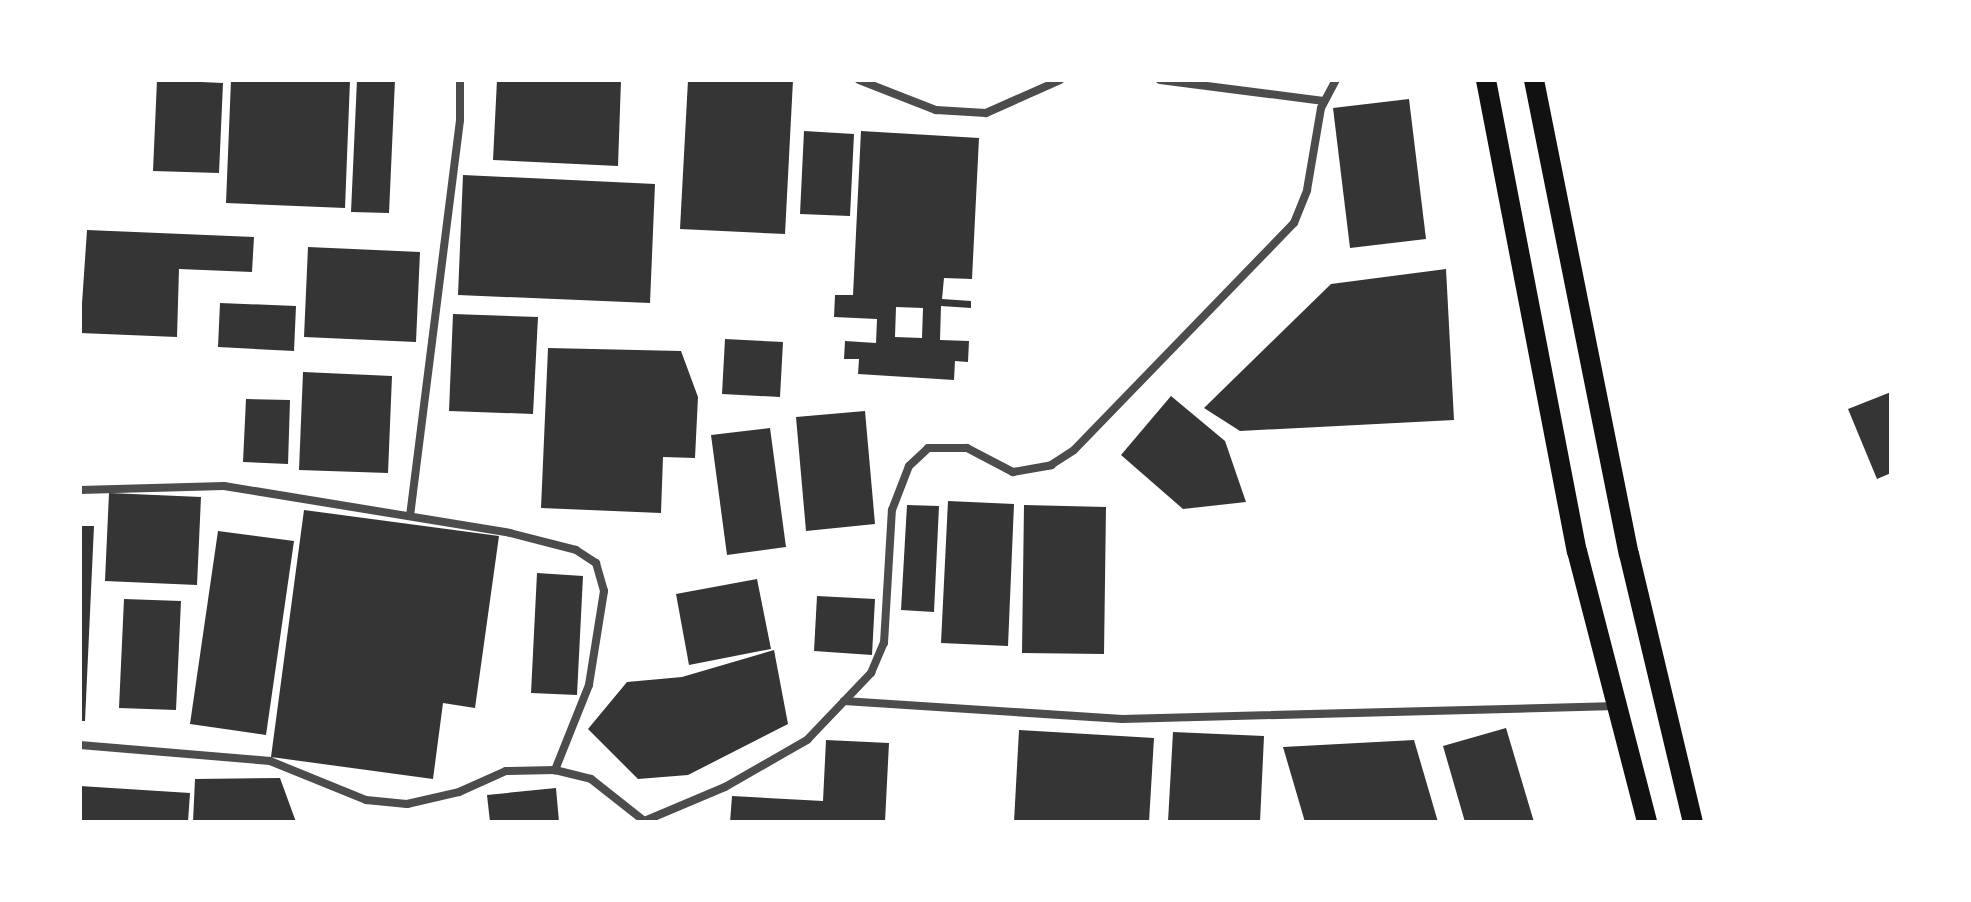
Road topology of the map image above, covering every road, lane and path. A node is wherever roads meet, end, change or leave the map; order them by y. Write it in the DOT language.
graph roads {
  1 [pos="460,80"];
  2 [pos="859,80"];
  3 [pos="1060,80"];
  4 [pos="1160,80"];
  5 [pos="1336,80"];
  6 [pos="1486,80"];
  7 [pos="1534,80"];
  8 [pos="1324,101"];
  9 [pos="80,490"];
  10 [pos="410,516"];
  11 [pos="844,701"];
  12 [pos="1617,706"];
  13 [pos="80,745"];
  14 [pos="555,770"];
  15 [pos="643,821"];
  16 [pos="1647,822"];
  17 [pos="1693,822"];
  1 -- 10 [label="street"];
  2 -- 3 [label="street"];
  4 -- 8 [label="street"];
  5 -- 8 [label="street"];
  6 -- 12 [label="main road"];
  7 -- 17 [label="main road"];
  8 -- 11 [label="street"];
  9 -- 10 [label="street"];
  10 -- 14 [label="street"];
  11 -- 12 [label="street"];
  11 -- 15 [label="street"];
  12 -- 16 [label="main road"];
  13 -- 14 [label="street"];
  14 -- 15 [label="street"];
}
